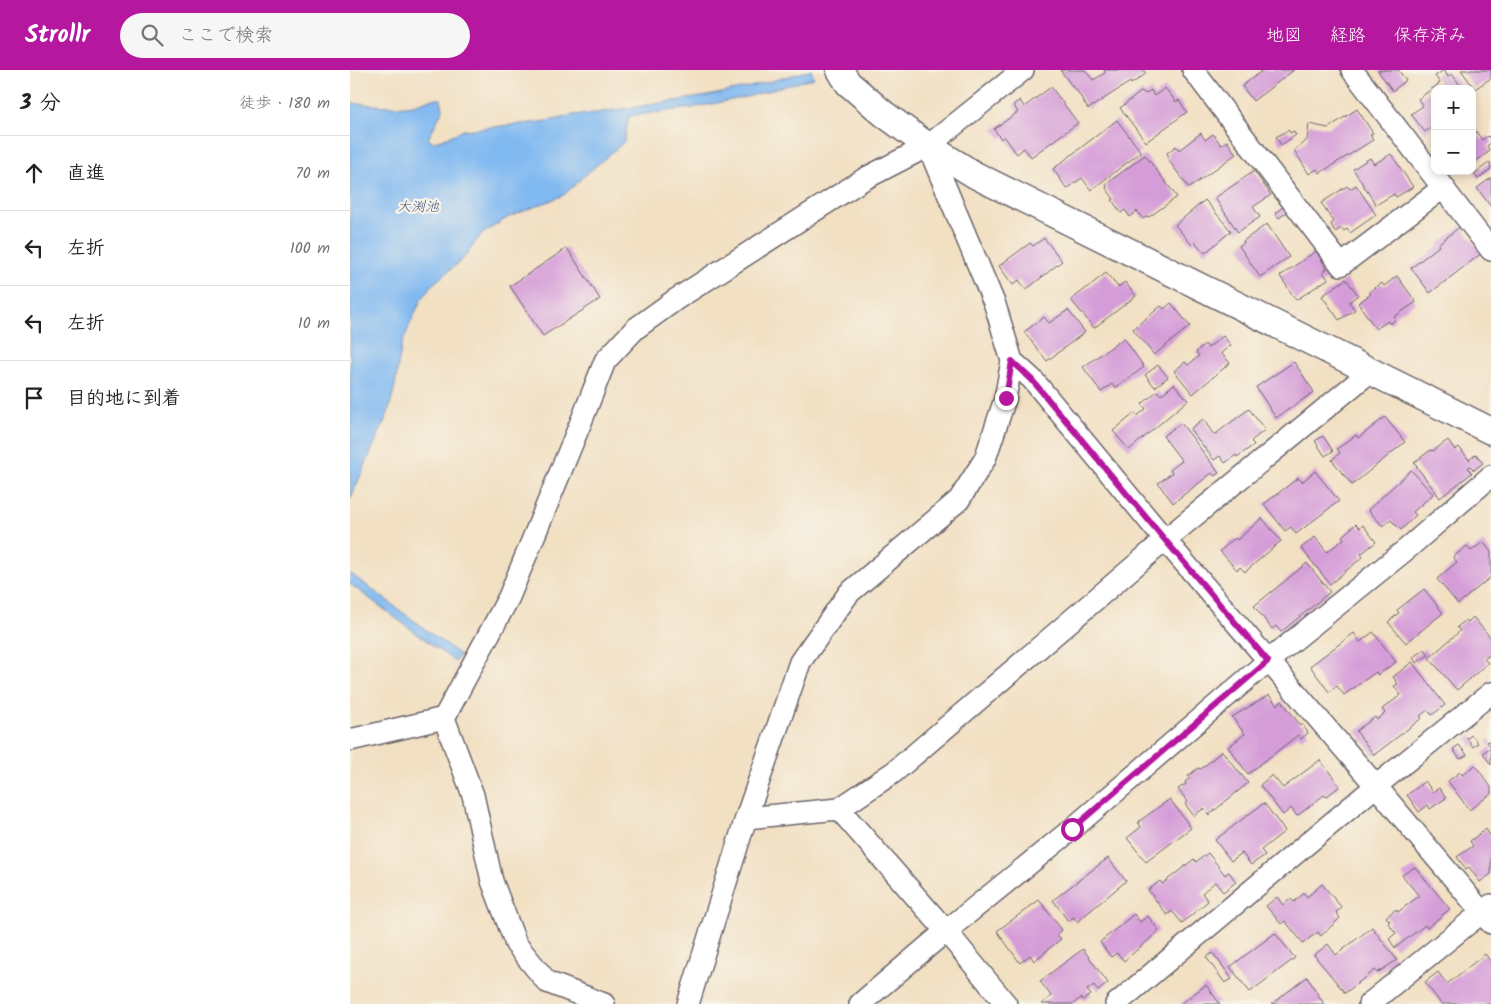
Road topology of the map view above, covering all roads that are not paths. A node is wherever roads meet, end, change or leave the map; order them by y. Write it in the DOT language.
graph roads {
  1 [pos="840,70"];
  2 [pos="1023,70"];
  3 [pos="1193,70"];
  4 [pos="1352,70"];
  5 [pos="928,146"];
  6 [pos="1444,187"];
  7 [pos="1491,250"];
  8 [pos="1012,361"];
  9 [pos="1371,371"];
  10 [pos="1491,431"];
  11 [pos="1491,476"];
  12 [pos="1165,540"];
  13 [pos="1268,661"];
  14 [pos="1491,693"];
  15 [pos="444,718"];
  16 [pos="350,740"];
  17 [pos="1376,786"];
  18 [pos="839,809"];
  19 [pos="746,818"];
  20 [pos="1488,914"];
  21 [pos="946,930"];
  22 [pos="604,1004"];
  23 [pos="688,1004"];
  24 [pos="860,1004"];
  25 [pos="1006,1004"];
  26 [pos="1116,1004"];
  27 [pos="1369,1004"];
  1 -- 5 [label="street"];
  2 -- 5 [label="street"];
  3 -- 6 [label="street"];
  4 -- 6 [label="street"];
  5 -- 8 [label="street"];
  5 -- 9 [label="street"];
  5 -- 15 [label="street"];
  6 -- 7 [label="street"];
  8 -- 12 [label="street"];
  8 -- 19 [label="street"];
  9 -- 10 [label="street"];
  9 -- 12 [label="street"];
  11 -- 13 [label="street"];
  12 -- 13 [label="street"];
  12 -- 18 [label="street"];
  13 -- 17 [label="street"];
  13 -- 21 [label="street"];
  14 -- 17 [label="street"];
  15 -- 16 [label="street"];
  15 -- 22 [label="street"];
  17 -- 20 [label="street"];
  17 -- 26 [label="street"];
  18 -- 19 [label="street"];
  18 -- 21 [label="street"];
  19 -- 23 [label="street"];
  20 -- 27 [label="street"];
  21 -- 24 [label="street"];
  21 -- 25 [label="street"];
}
